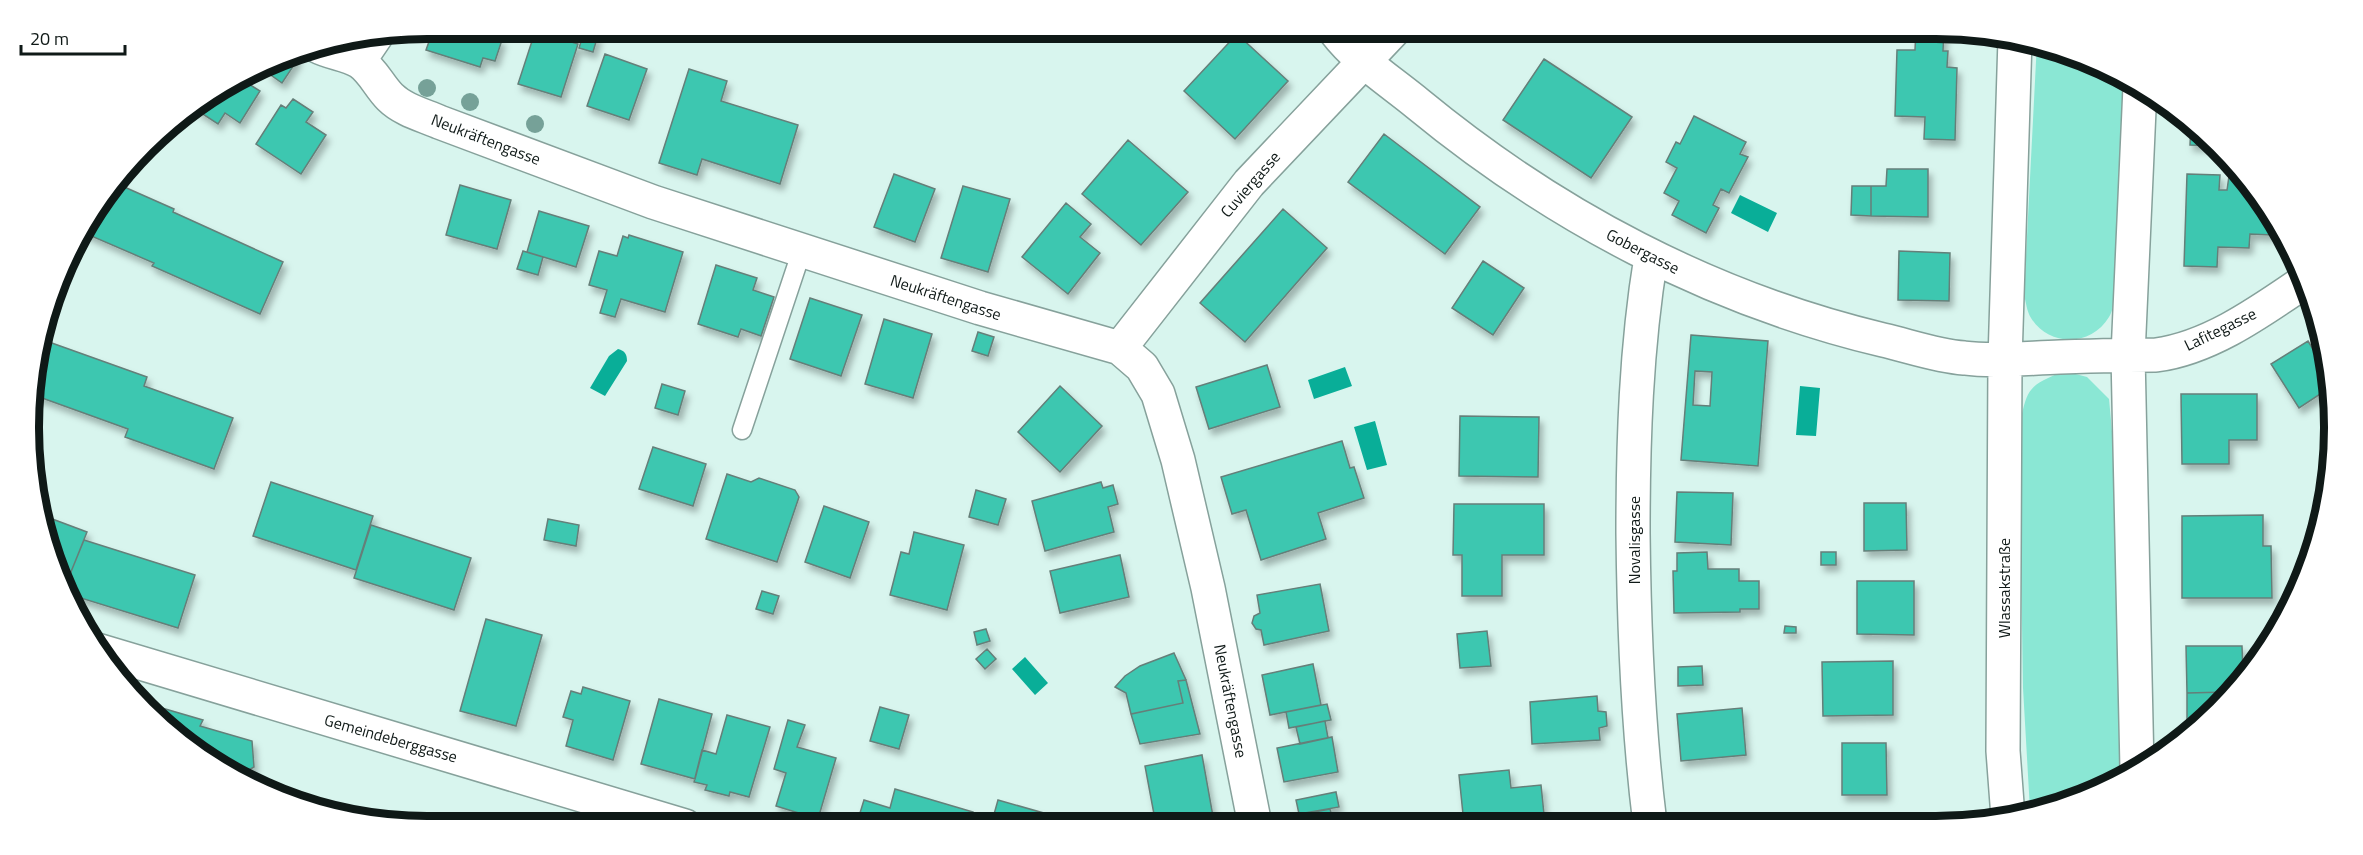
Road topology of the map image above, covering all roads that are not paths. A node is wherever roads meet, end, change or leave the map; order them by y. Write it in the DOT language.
graph roads {
  1 [pos="1343,39"];
  2 [pos="1385,39"];
  3 [pos="2015,47"];
  4 [pos="367,48"];
  5 [pos="328,52"];
  6 [pos="1364,60"];
  7 [pos="2140,97"];
  8 [pos="802,250"];
  9 [pos="1651,257"];
  10 [pos="2297,286"];
  11 [pos="1120,348"];
  12 [pos="2128,355"];
  13 [pos="2004,360"];
  14 [pos="742,430"];
  15 [pos="112,655"];
  16 [pos="2137,760"];
  17 [pos="2007,810"];
  18 [pos="652,816"];
  19 [pos="1253,816"];
  20 [pos="1649,816"];
  1 -- 6 [label="street, Gobergasse"];
  2 -- 6 [label="street, Cuviergasse"];
  3 -- 13 [label="street, Wlassakstraße"];
  4 -- 5 [label="street, Neukräftengasse"];
  4 -- 8 [label="street, Neukräftengasse"];
  6 -- 9 [label="street, Gobergasse"];
  6 -- 11 [label="street, Cuviergasse"];
  7 -- 12 [label="street"];
  8 -- 11 [label="street, Neukräftengasse"];
  8 -- 14 [label="lane"];
  9 -- 13 [label="street, Gobergasse"];
  9 -- 20 [label="street, Novalisgasse"];
  10 -- 12 [label="street, Lafitegasse"];
  11 -- 19 [label="street, Neukräftengasse"];
  12 -- 13 [label="street"];
  12 -- 16 [label="street"];
  13 -- 17 [label="street, Wlassakstraße"];
  15 -- 18 [label="street, Gemeindeberggasse"];
}
